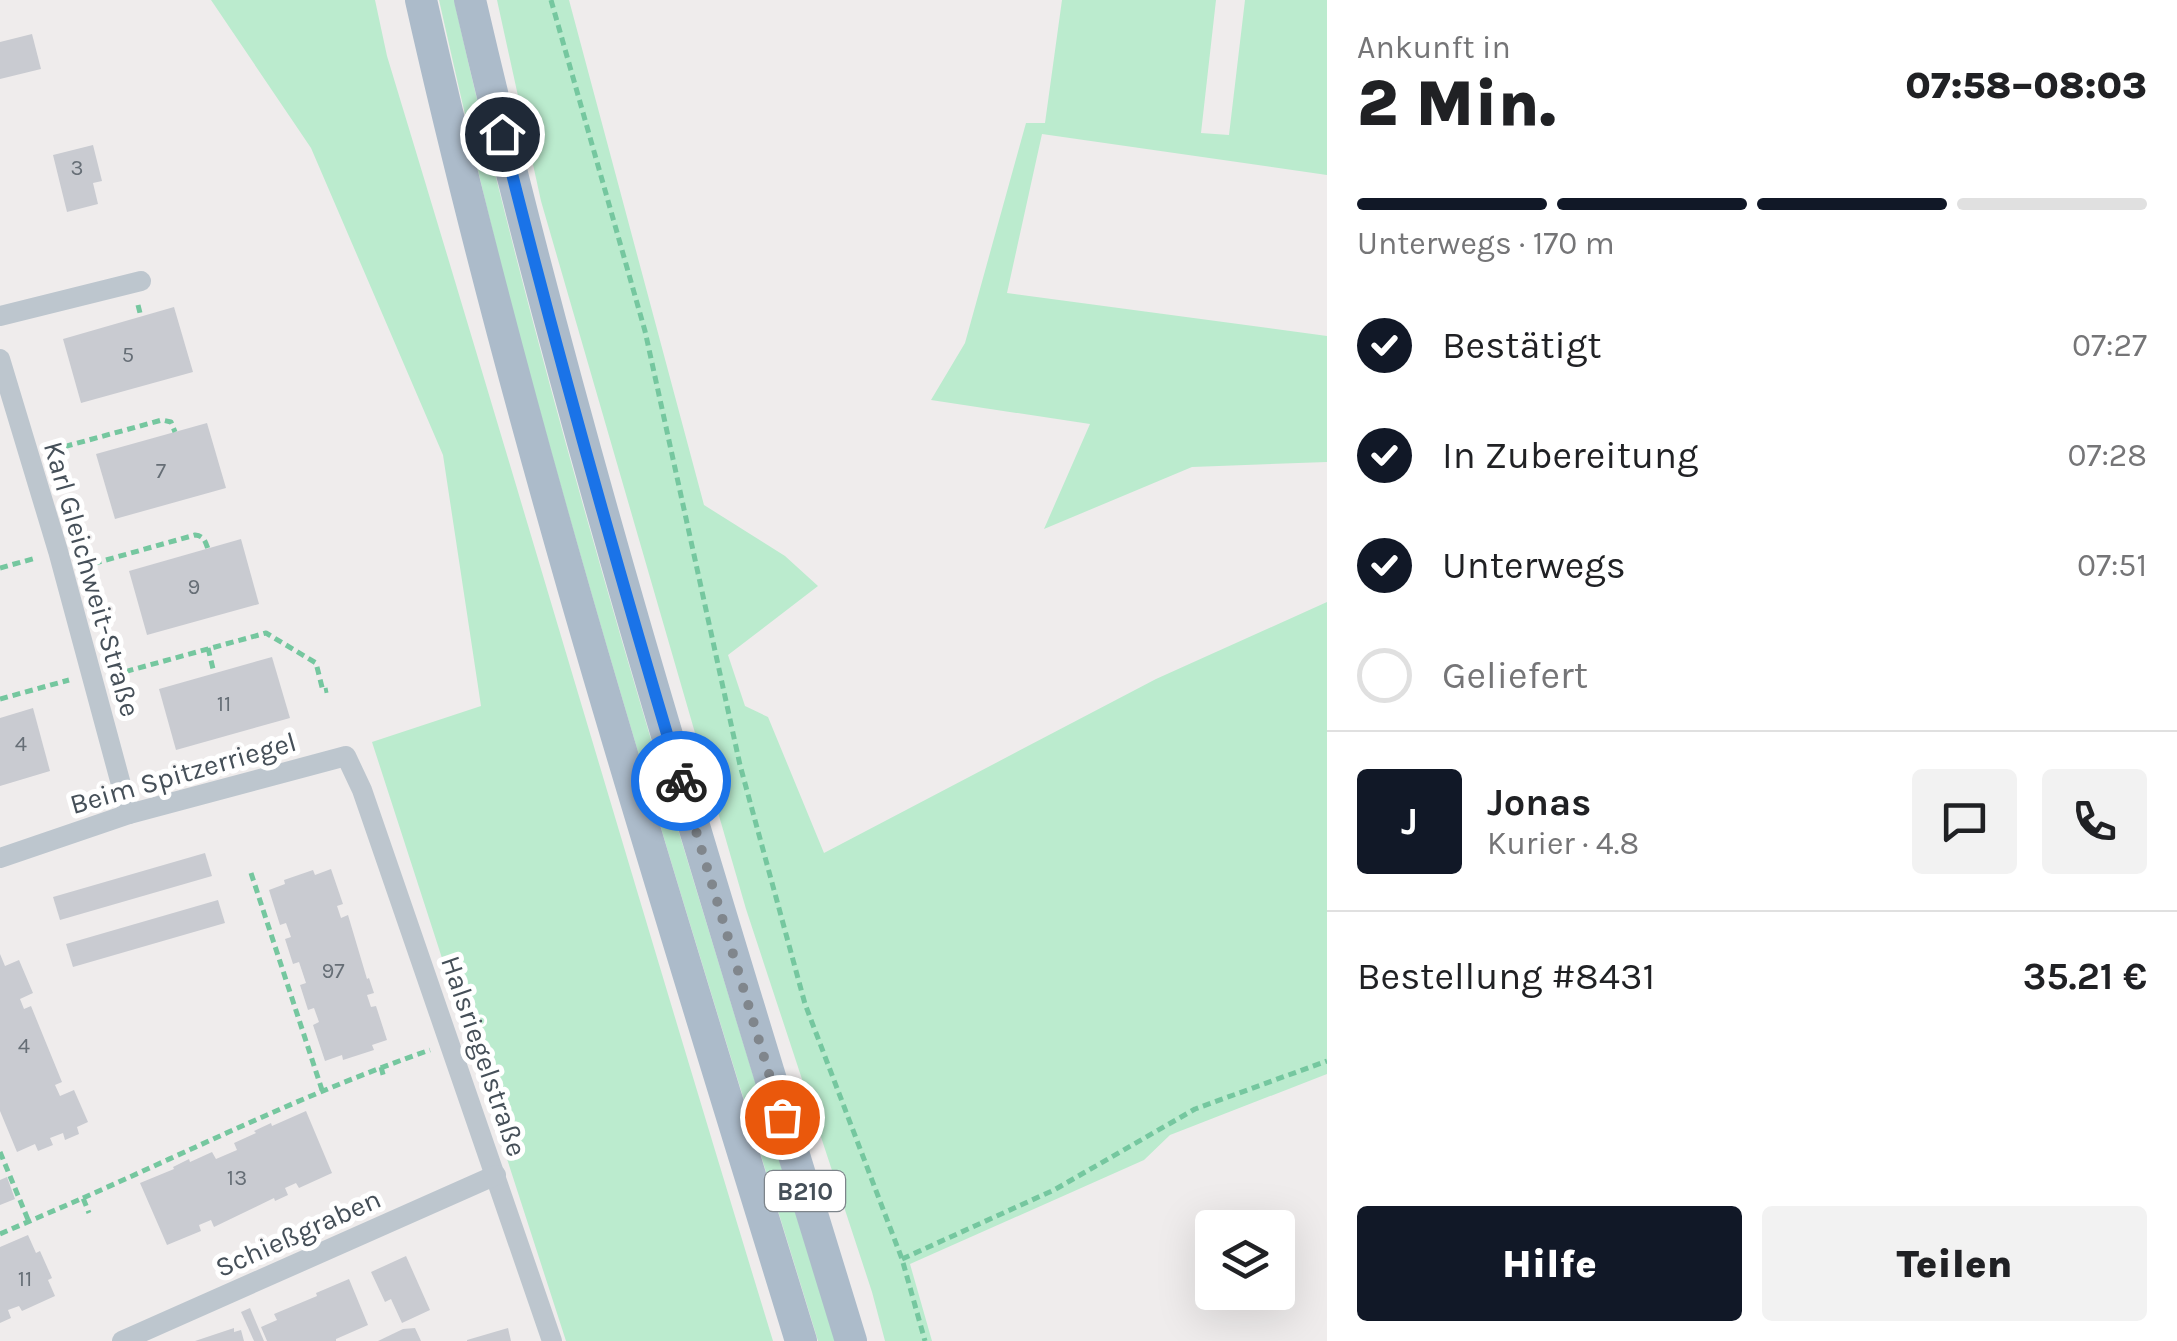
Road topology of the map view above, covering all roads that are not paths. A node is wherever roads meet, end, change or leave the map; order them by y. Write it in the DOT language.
graph roads {
  1 [pos="421,0"];
  2 [pos="470,0"];
  3 [pos="141,280"];
  4 [pos="0,316"];
  5 [pos="0,359"];
  6 [pos="362,790"];
  7 [pos="129,814"];
  8 [pos="0,858"];
  9 [pos="496,1176"];
  10 [pos="161,1333"];
  11 [pos="122,1341"];
  12 [pos="552,1341"];
  13 [pos="801,1341"];
  14 [pos="851,1341"];
  1 -- 13 [label="main road, B210"];
  2 -- 14 [label="main road, B210"];
  3 -- 4 [label="street"];
  5 -- 7 [label="street, Karl Gleichweit-Straße"];
  6 -- 7 [label="street, Beim Spitzerriegel"];
  6 -- 9 [label="street, Halsriegelstraße"];
  7 -- 8 [label="street, Beim Spitzerriegel"];
  9 -- 10 [label="street, Schießgraben"];
  9 -- 12 [label="street, Halsriegelstraße"];
  10 -- 11 [label="street, Schießgraben"];
}
